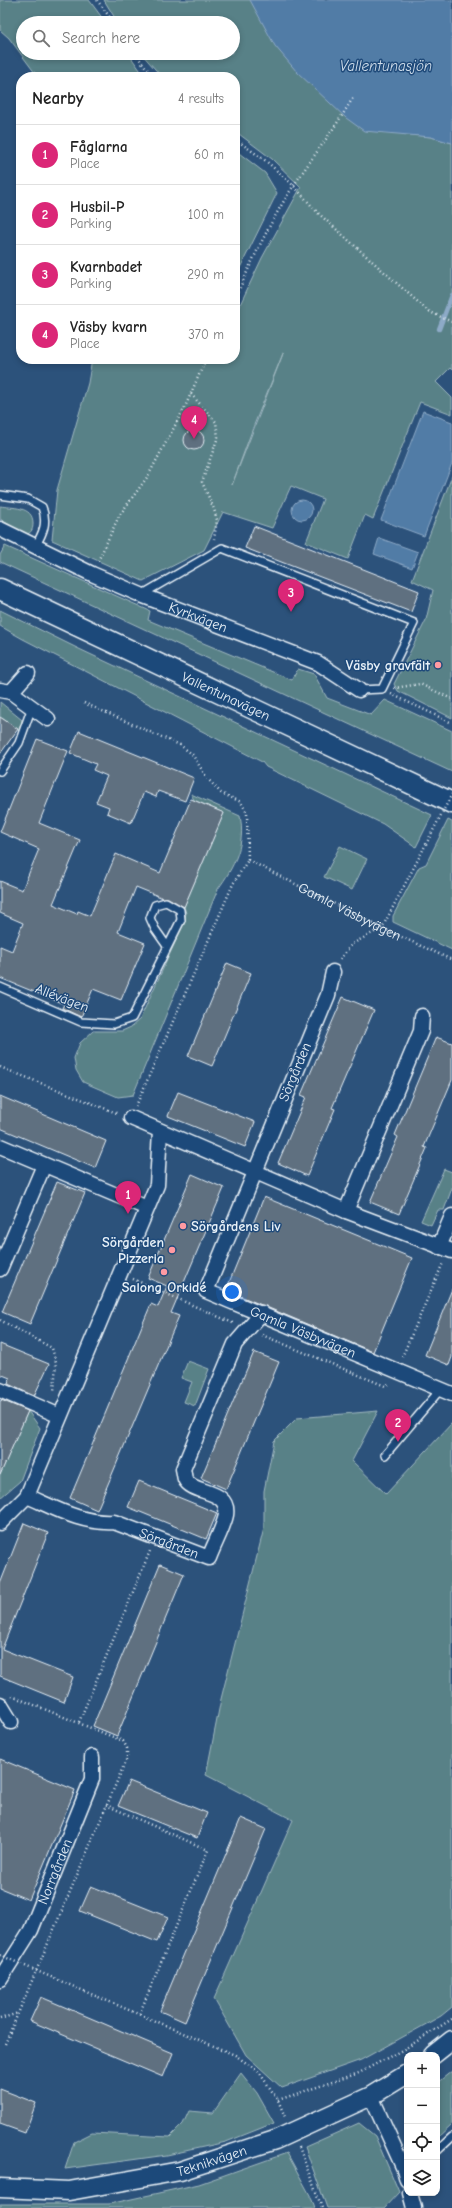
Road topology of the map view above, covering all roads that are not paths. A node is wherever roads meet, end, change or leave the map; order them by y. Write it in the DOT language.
graph roads {
  1 [pos="0,495"];
  2 [pos="0,529"];
  3 [pos="35,547"];
  4 [pos="0,589"];
  5 [pos="141,595"];
  6 [pos="28,673"];
  7 [pos="359,690"];
  8 [pos="5,691"];
  9 [pos="32,707"];
  10 [pos="48,719"];
  11 [pos="0,771"];
  12 [pos="452,803"];
  13 [pos="167,946"];
  14 [pos="333,972"];
  15 [pos="0,987"];
  16 [pos="422,1016"];
  17 [pos="131,1118"];
  18 [pos="160,1131"];
  19 [pos="0,1146"];
  20 [pos="44,1165"];
  21 [pos="254,1172"];
  22 [pos="147,1208"];
  23 [pos="346,1211"];
  24 [pos="452,1216"];
  25 [pos="446,1249"];
  26 [pos="0,1269"];
  27 [pos="262,1313"];
  28 [pos="0,1390"];
  29 [pos="446,1392"];
  30 [pos="56,1414"];
  31 [pos="385,1455"];
  32 [pos="27,1496"];
  33 [pos="0,1523"];
  34 [pos="4,1699"];
  35 [pos="11,1722"];
  36 [pos="92,1757"];
  37 [pos="0,1979"];
  38 [pos="452,2040"];
  39 [pos="437,2052"];
  40 [pos="404,2076"];
  41 [pos="371,2096"];
  42 [pos="452,2137"];
  43 [pos="440,2148"];
  44 [pos="404,2168"];
  45 [pos="0,2188"];
  46 [pos="411,2196"];
  47 [pos="414,2208"];
  1 -- 3 [label="lane"];
  2 -- 3 [label="street, Kyrkvägen"];
  3 -- 5 [label="street, Kyrkvägen"];
  4 -- 12 [label="main road, Vallentunavägen"];
  5 -- 7 [label="street, Kyrkvägen"];
  5 -- 7 [label="lane"];
  6 -- 8 [label="street"];
  8 -- 9 [label="street"];
  9 -- 10 [label="street"];
  9 -- 11 [label="lane"];
  13 -- 13 [label="lane, Allévägen"];
  13 -- 15 [label="lane, Allévägen"];
  14 -- 21 [label="street, Sörgården"];
  16 -- 23 [label="street"];
  17 -- 18 [label="street"];
  18 -- 21 [label="street"];
  18 -- 22 [label="street"];
  19 -- 20 [label="street"];
  20 -- 22 [label="street"];
  20 -- 26 [label="street"];
  21 -- 23 [label="street"];
  21 -- 27 [label="street, Gamla Väsbyvägen"];
  22 -- 30 [label="street"];
  23 -- 25 [label="street"];
  24 -- 25 [label="street"];
  27 -- 29 [label="street, Gamla Väsbyvägen"];
  27 -- 32 [label="street, Sörgården"];
  28 -- 30 [label="street"];
  29 -- 31 [label="lane"];
  30 -- 32 [label="street"];
  32 -- 33 [label="street"];
  34 -- 35 [label="street"];
  36 -- 37 [label="street, Norrgården"];
  38 -- 39 [label="street"];
  40 -- 41 [label="street, Teknikvägen"];
  41 -- 44 [label="street"];
  41 -- 45 [label="street, Teknikvägen"];
  42 -- 43 [label="lane"];
  46 -- 47 [label="street"];
}
